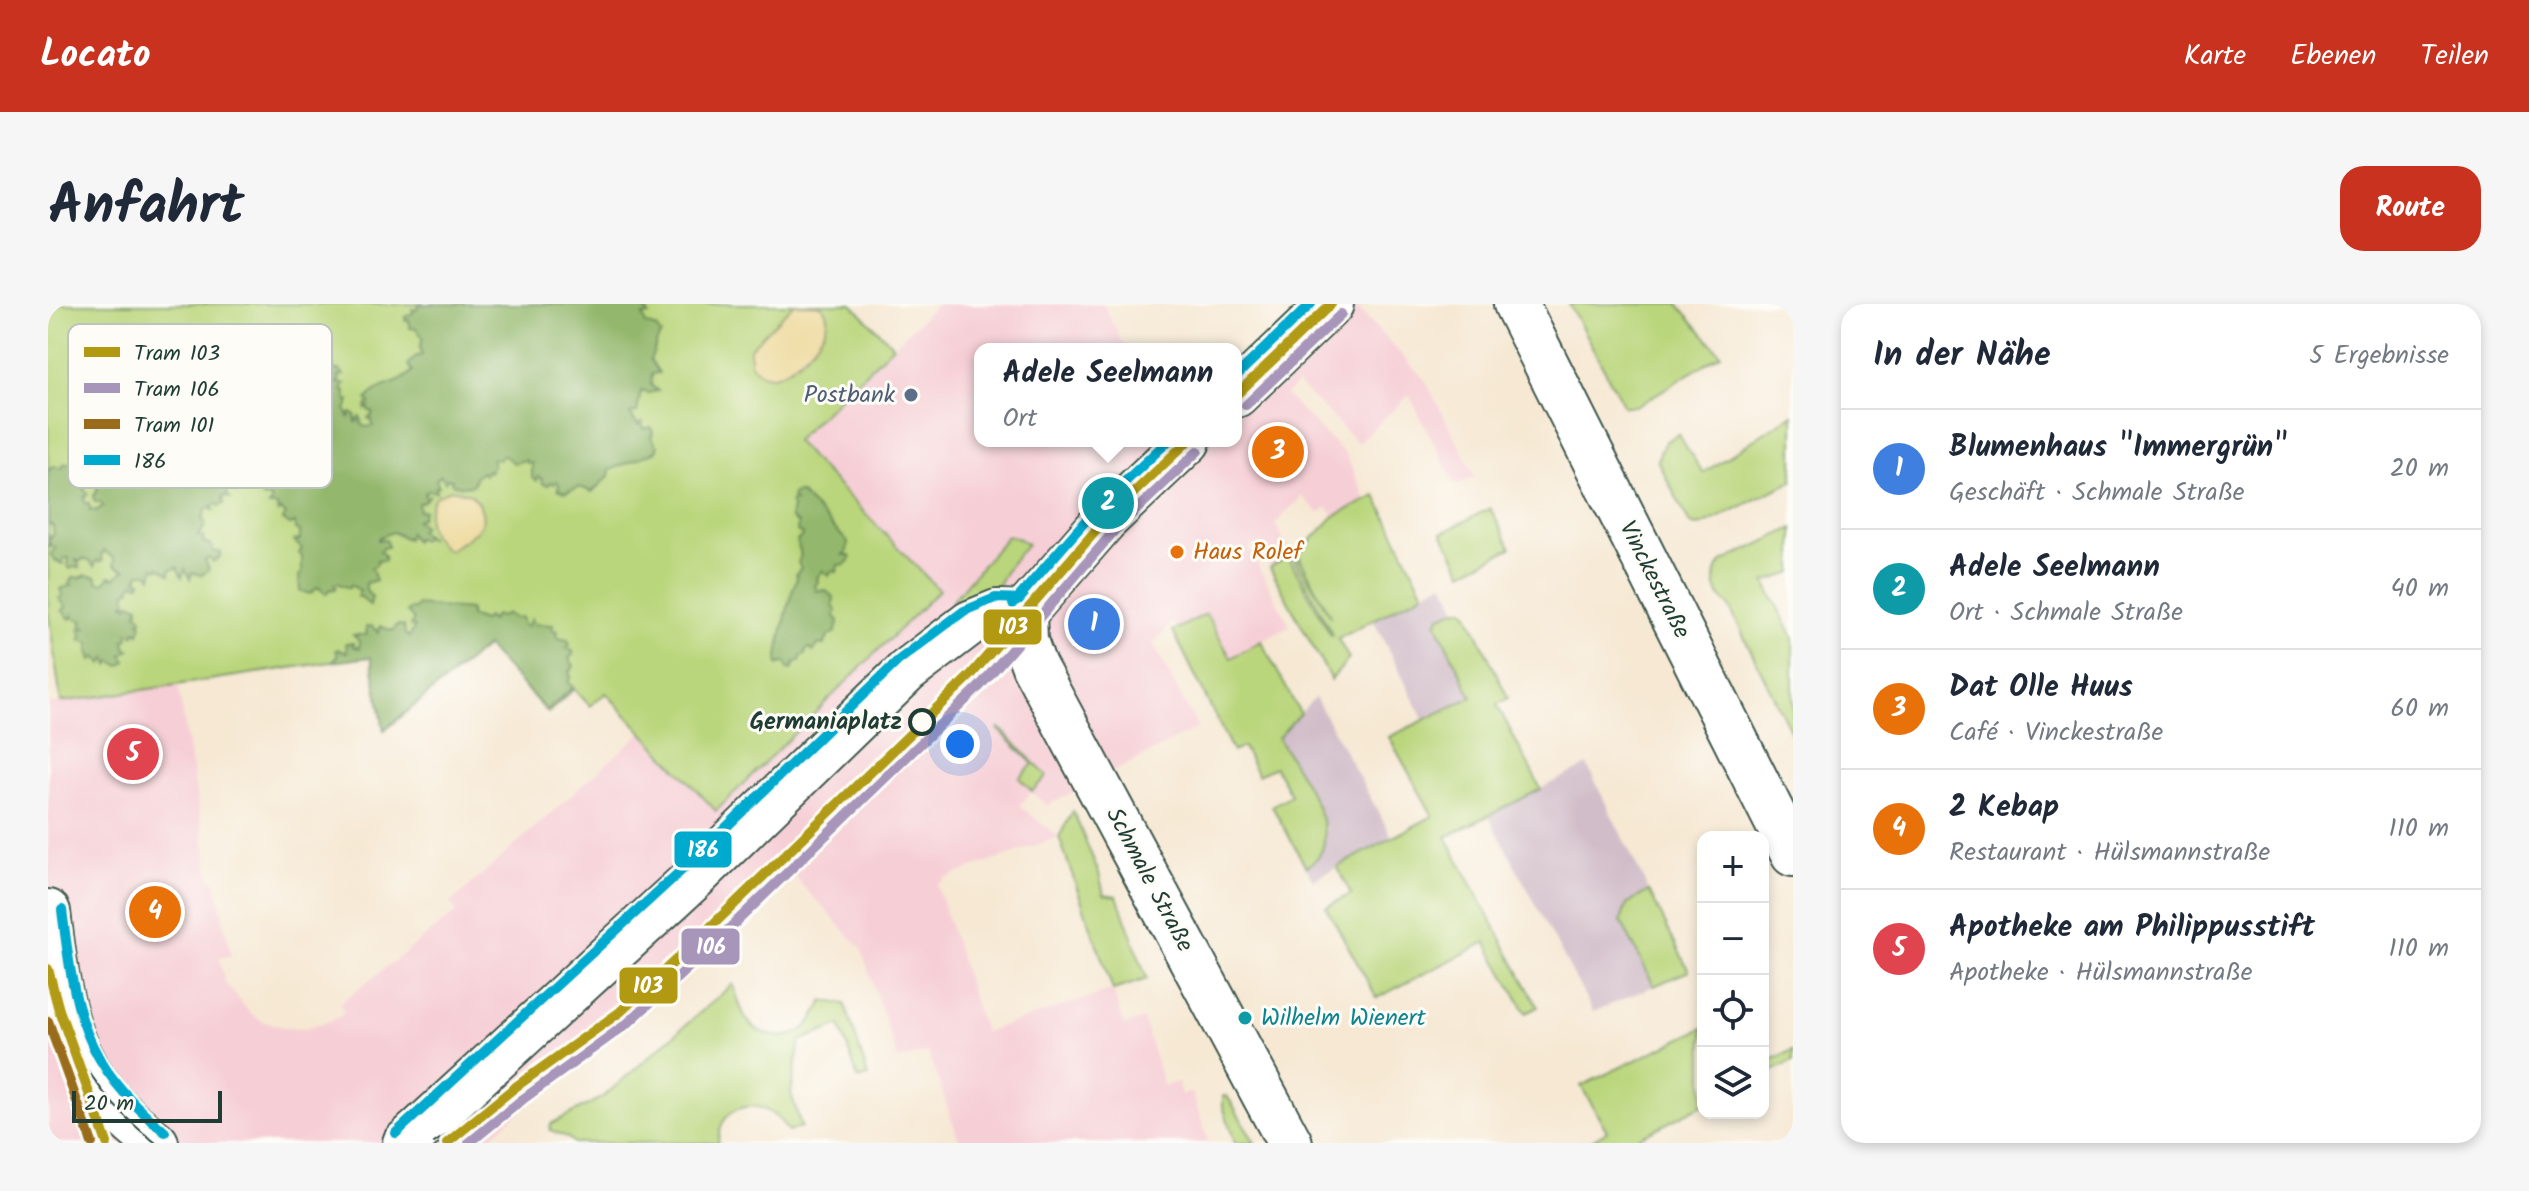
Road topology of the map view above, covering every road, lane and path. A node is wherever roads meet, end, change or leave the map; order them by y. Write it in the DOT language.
graph roads {
  1 [pos="1331,304"];
  2 [pos="1516,304"];
  3 [pos="1242,389"];
  4 [pos="1182,447"];
  5 [pos="1024,613"];
  6 [pos="1793,854"];
  7 [pos="48,912"];
  8 [pos="156,1143"];
  9 [pos="405,1143"];
  10 [pos="1290,1143"];
  1 -- 3 [label="street"];
  2 -- 6 [label="street, Vinckestraße"];
  4 -- 5 [label="street"];
  5 -- 9 [label="street"];
  5 -- 10 [label="street, Schmale Straße"];
  7 -- 8 [label="street"];
}
